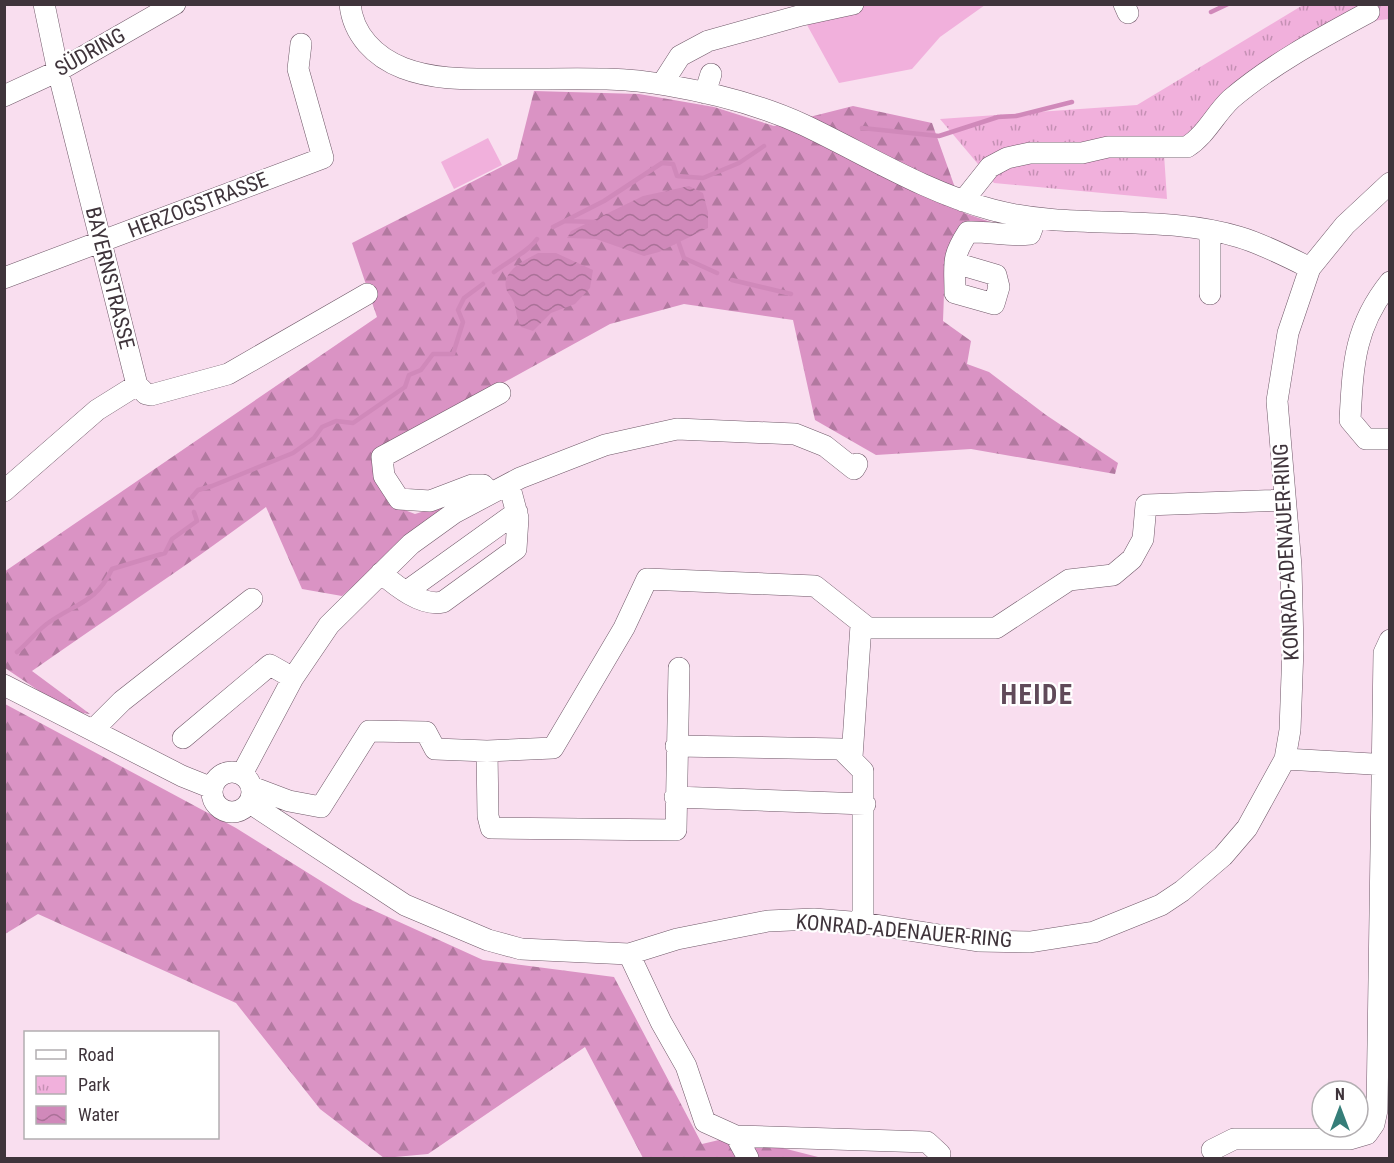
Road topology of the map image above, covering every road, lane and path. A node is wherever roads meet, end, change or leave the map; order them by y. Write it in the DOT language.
graph roads {
  1 [pos="44,4"];
  2 [pos="175,4"];
  3 [pos="350,4"];
  4 [pos="853,4"];
  5 [pos="1369,12"];
  6 [pos="301,44"];
  7 [pos="58,71"];
  8 [pos="662,84"];
  9 [pos="4,96"];
  10 [pos="1389,183"];
  11 [pos="963,201"];
  12 [pos="1036,218"];
  13 [pos="1209,231"];
  14 [pos="101,243"];
  15 [pos="955,262"];
  16 [pos="1310,268"];
  17 [pos="4,278"];
  18 [pos="1389,282"];
  19 [pos="367,294"];
  20 [pos="1210,294"];
  21 [pos="137,385"];
  22 [pos="500,393"];
  23 [pos="1389,439"];
  24 [pos="857,464"];
  25 [pos="500,488"];
  26 [pos="4,491"];
  27 [pos="1284,500"];
  28 [pos="517,512"];
  29 [pos="381,573"];
  30 [pos="407,591"];
  31 [pos="252,599"];
  32 [pos="860,633"];
  33 [pos="1389,640"];
  34 [pos="679,668"];
  35 [pos="293,678"];
  36 [pos="4,685"];
  37 [pos="93,730"];
  38 [pos="183,738"];
  39 [pos="676,746"];
  40 [pos="487,751"];
  41 [pos="852,757"];
  42 [pos="1285,759"];
  43 [pos="1385,765"];
  44 [pos="212,788"];
  45 [pos="248,788"];
  46 [pos="675,797"];
  47 [pos="865,804"];
  48 [pos="863,923"];
  49 [pos="629,954"];
  50 [pos="736,1136"];
  51 [pos="934,1148"];
  52 [pos="1212,1150"];
  53 [pos="748,1158"];
  1 -- 7 [label="street, BAYERNSTRASSE"];
  2 -- 7 [label="street, SÜDRING"];
  3 -- 8 [label="street"];
  4 -- 8 [label="street"];
  5 -- 11 [label="street"];
  6 -- 14 [label="street, HERZOGSTRASSE"];
  7 -- 9 [label="street, SÜDRING"];
  7 -- 14 [label="street, BAYERNSTRASSE"];
  8 -- 11 [label="street"];
  10 -- 16 [label="street, KONRAD-ADENAUER-RING"];
  11 -- 12 [label="street"];
  12 -- 13 [label="street"];
  12 -- 15 [label="street"];
  13 -- 16 [label="street"];
  13 -- 20 [label="street"];
  14 -- 17 [label="street, HERZOGSTRASSE"];
  14 -- 21 [label="street, BAYERNSTRASSE"];
  16 -- 27 [label="street, KONRAD-ADENAUER-RING"];
  18 -- 23 [label="street"];
  19 -- 21 [label="street"];
  21 -- 26 [label="street"];
  22 -- 25 [label="street"];
  24 -- 25 [label="street"];
  25 -- 28 [label="street"];
  25 -- 29 [label="street"];
  27 -- 32 [label="street"];
  27 -- 42 [label="street, KONRAD-ADENAUER-RING"];
  28 -- 30 [label="street"];
  28 -- 30 [label="street"];
  29 -- 30 [label="street"];
  29 -- 35 [label="street"];
  31 -- 37 [label="street"];
  32 -- 40 [label="street"];
  32 -- 41 [label="street"];
  33 -- 43 [label="street"];
  34 -- 39 [label="street"];
  35 -- 38 [label="street"];
  35 -- 45 [label="street"];
  36 -- 37 [label="street"];
  37 -- 44 [label="street"];
  39 -- 41 [label="street"];
  39 -- 46 [label="street"];
  40 -- 45 [label="street"];
  40 -- 46 [label="street"];
  41 -- 47 [label="street"];
  42 -- 43 [label="street"];
  42 -- 48 [label="street, KONRAD-ADENAUER-RING"];
  43 -- 52 [label="street"];
  44 -- 45 [label="street"];
  44 -- 45 [label="street"];
  45 -- 49 [label="street, KONRAD-ADENAUER-RING"];
  46 -- 47 [label="street"];
  47 -- 48 [label="street"];
  48 -- 49 [label="street, KONRAD-ADENAUER-RING"];
  49 -- 50 [label="street"];
  50 -- 51 [label="street"];
  50 -- 53 [label="street"];
}
